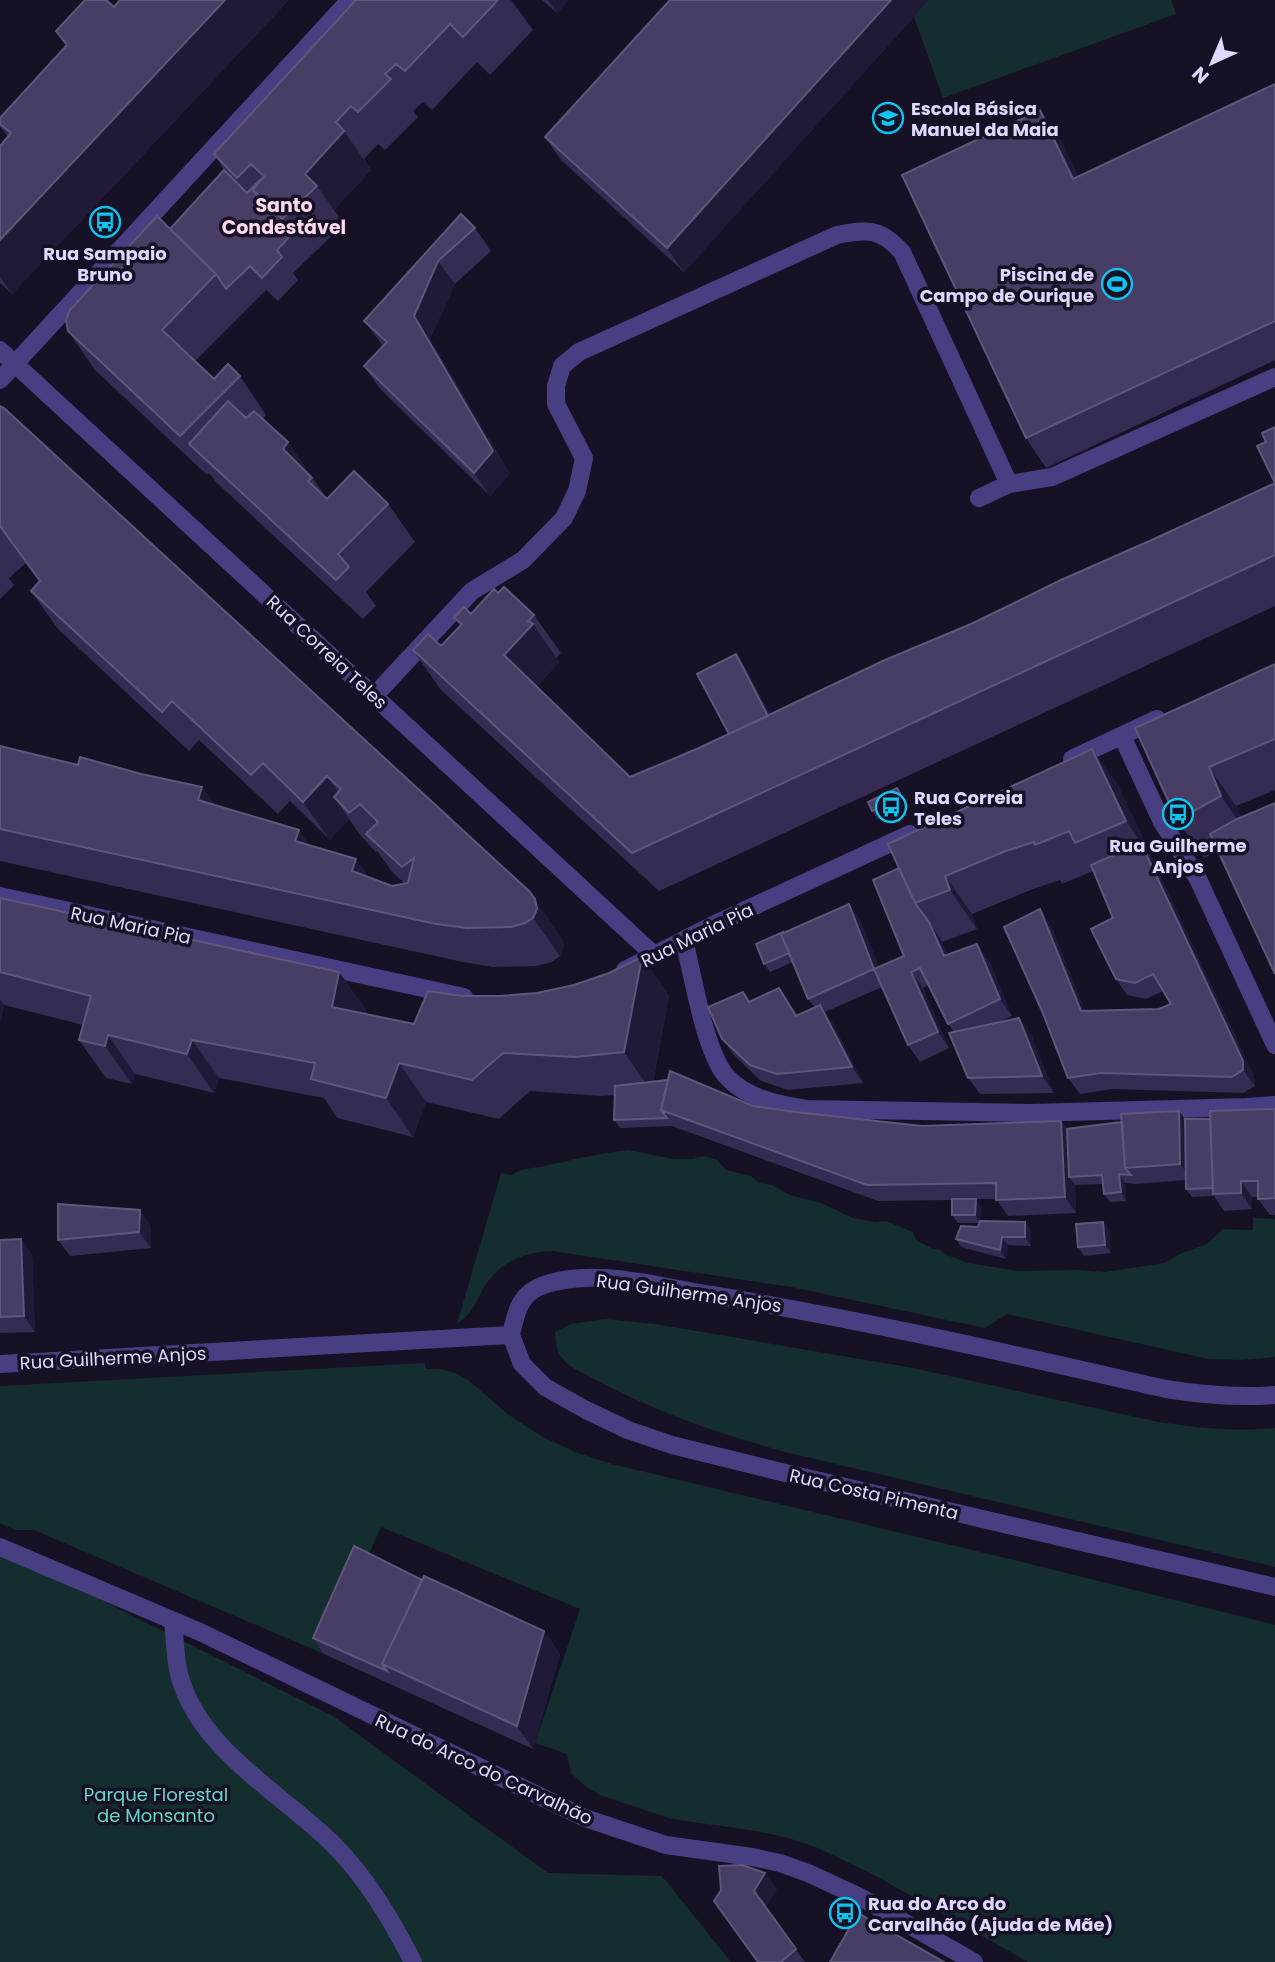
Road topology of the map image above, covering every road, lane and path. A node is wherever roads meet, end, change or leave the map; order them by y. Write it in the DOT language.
graph roads {
  1 [pos="350,0"];
  2 [pos="0,350"];
  3 [pos="15,364"];
  4 [pos="1275,377"];
  5 [pos="0,380"];
  6 [pos="1009,484"];
  7 [pos="979,498"];
  8 [pos="374,696"];
  9 [pos="1169,714"];
  10 [pos="1122,736"];
  11 [pos="1054,768"];
  12 [pos="929,825"];
  13 [pos="0,896"];
  14 [pos="684,940"];
  15 [pos="654,955"];
  16 [pos="614,975"];
  17 [pos="480,1000"];
  18 [pos="1275,1045"];
  19 [pos="1275,1105"];
  20 [pos="511,1335"];
  21 [pos="0,1364"];
  22 [pos="1275,1395"];
  23 [pos="0,1547"];
  24 [pos="1275,1587"];
  25 [pos="173,1621"];
  26 [pos="414,1962"];
  27 [pos="974,1962"];
  1 -- 3 [label="street"];
  2 -- 3 [label="street, Rua Correia Teles"];
  3 -- 5 [label="street"];
  3 -- 8 [label="street, Rua Correia Teles"];
  4 -- 6 [label="street"];
  6 -- 7 [label="street"];
  6 -- 8 [label="street"];
  8 -- 15 [label="street, Rua Correia Teles"];
  9 -- 10 [label="street"];
  10 -- 11 [label="street"];
  10 -- 18 [label="street"];
  12 -- 14 [label="street, Rua Maria Pia"];
  13 -- 17 [label="street, Rua Maria Pia"];
  14 -- 15 [label="street, Rua Maria Pia"];
  14 -- 19 [label="street"];
  15 -- 16 [label="street, Rua Maria Pia"];
  20 -- 21 [label="street, Rua Guilherme Anjos"];
  20 -- 22 [label="street, Rua Guilherme Anjos"];
  20 -- 24 [label="street, Rua Costa Pimenta"];
  23 -- 25 [label="street, Rua do Arco do Carvalhão"];
  25 -- 26 [label="street"];
  25 -- 27 [label="street, Rua do Arco do Carvalhão"];
}
